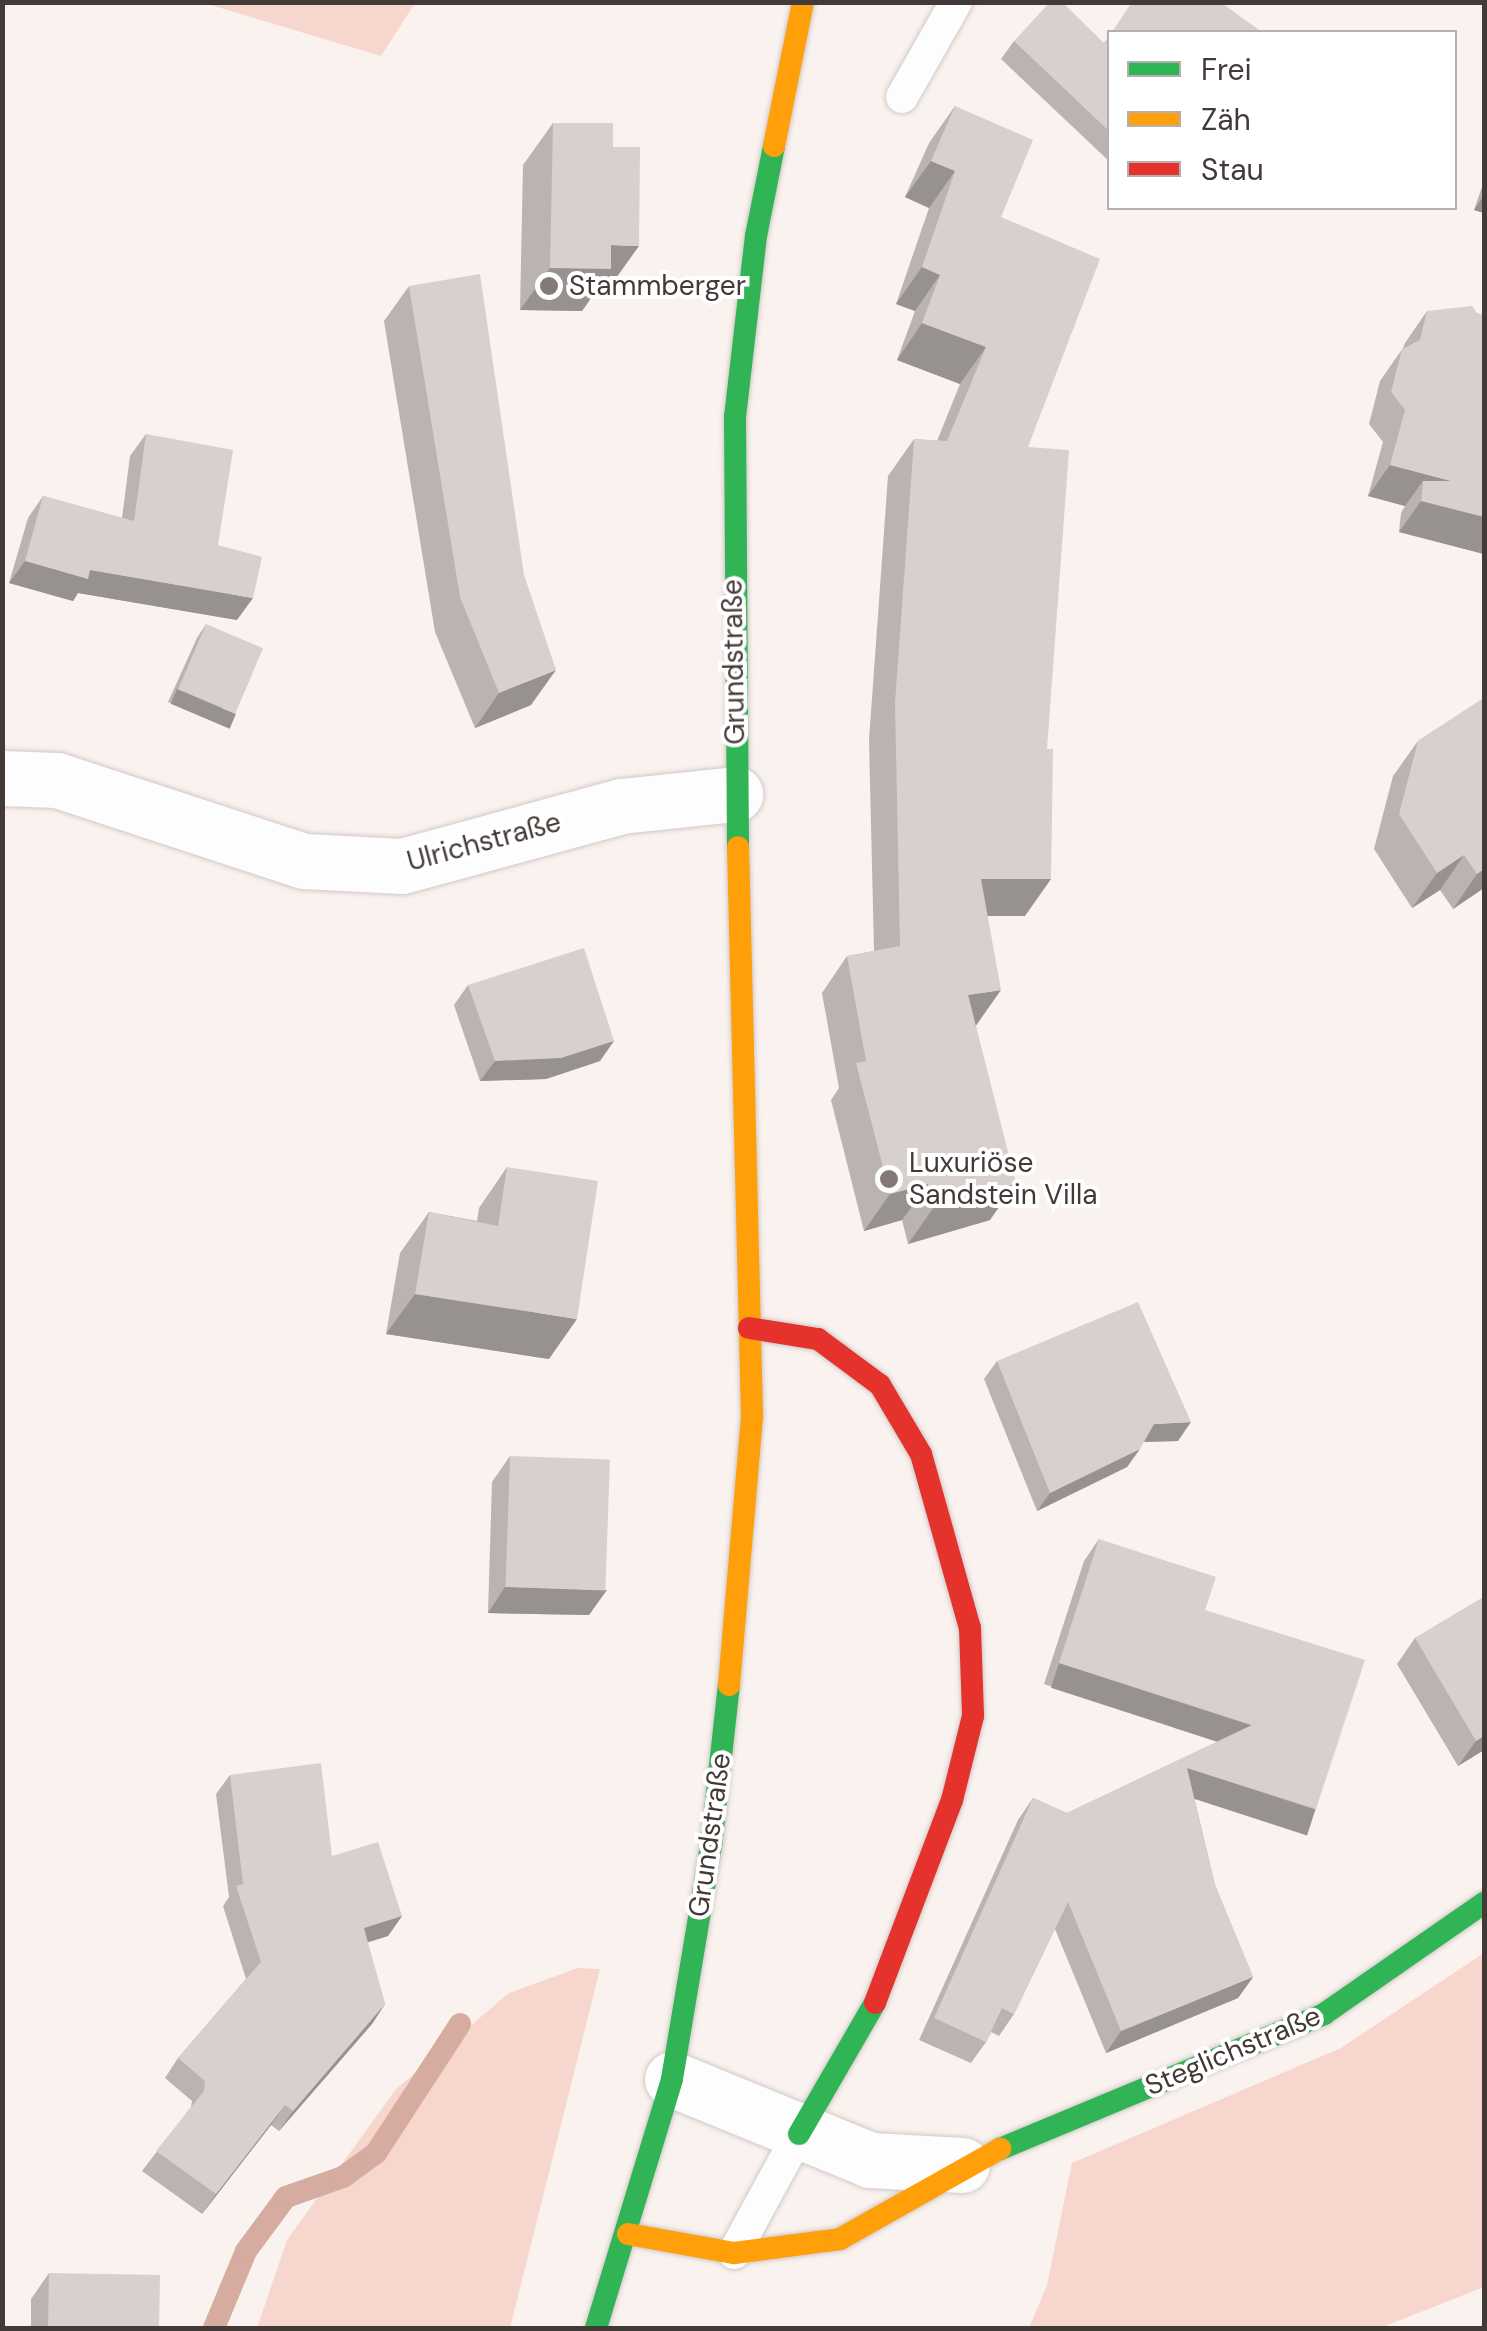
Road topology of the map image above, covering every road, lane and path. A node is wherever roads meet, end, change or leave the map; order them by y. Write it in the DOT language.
graph roads {
  1 [pos="804,2"];
  2 [pos="956,2"];
  3 [pos="902,97"];
  4 [pos="2,778"];
  5 [pos="736,794"];
  6 [pos="750,1328"];
  7 [pos="1484,1902"];
  8 [pos="672,2080"];
  9 [pos="799,2134"];
  10 [pos="962,2166"];
  11 [pos="628,2234"];
  12 [pos="734,2253"];
  13 [pos="596,2328"];
  1 -- 5 [label="main road, Grundstraße"];
  2 -- 3 [label="lane"];
  4 -- 5 [label="street, Ulrichstraße"];
  5 -- 6 [label="main road, Grundstraße"];
  6 -- 8 [label="main road, Grundstraße"];
  6 -- 9 [label="main road"];
  7 -- 10 [label="main road, Steglichstraße"];
  8 -- 9 [label="street, Steglichstraße"];
  8 -- 11 [label="main road, Grundstraße"];
  9 -- 10 [label="street, Steglichstraße"];
  9 -- 12 [label="lane"];
  10 -- 12 [label="main road, Steglichstraße"];
  11 -- 12 [label="main road, Steglichstraße"];
  11 -- 13 [label="main road, Grundstraße"];
}
